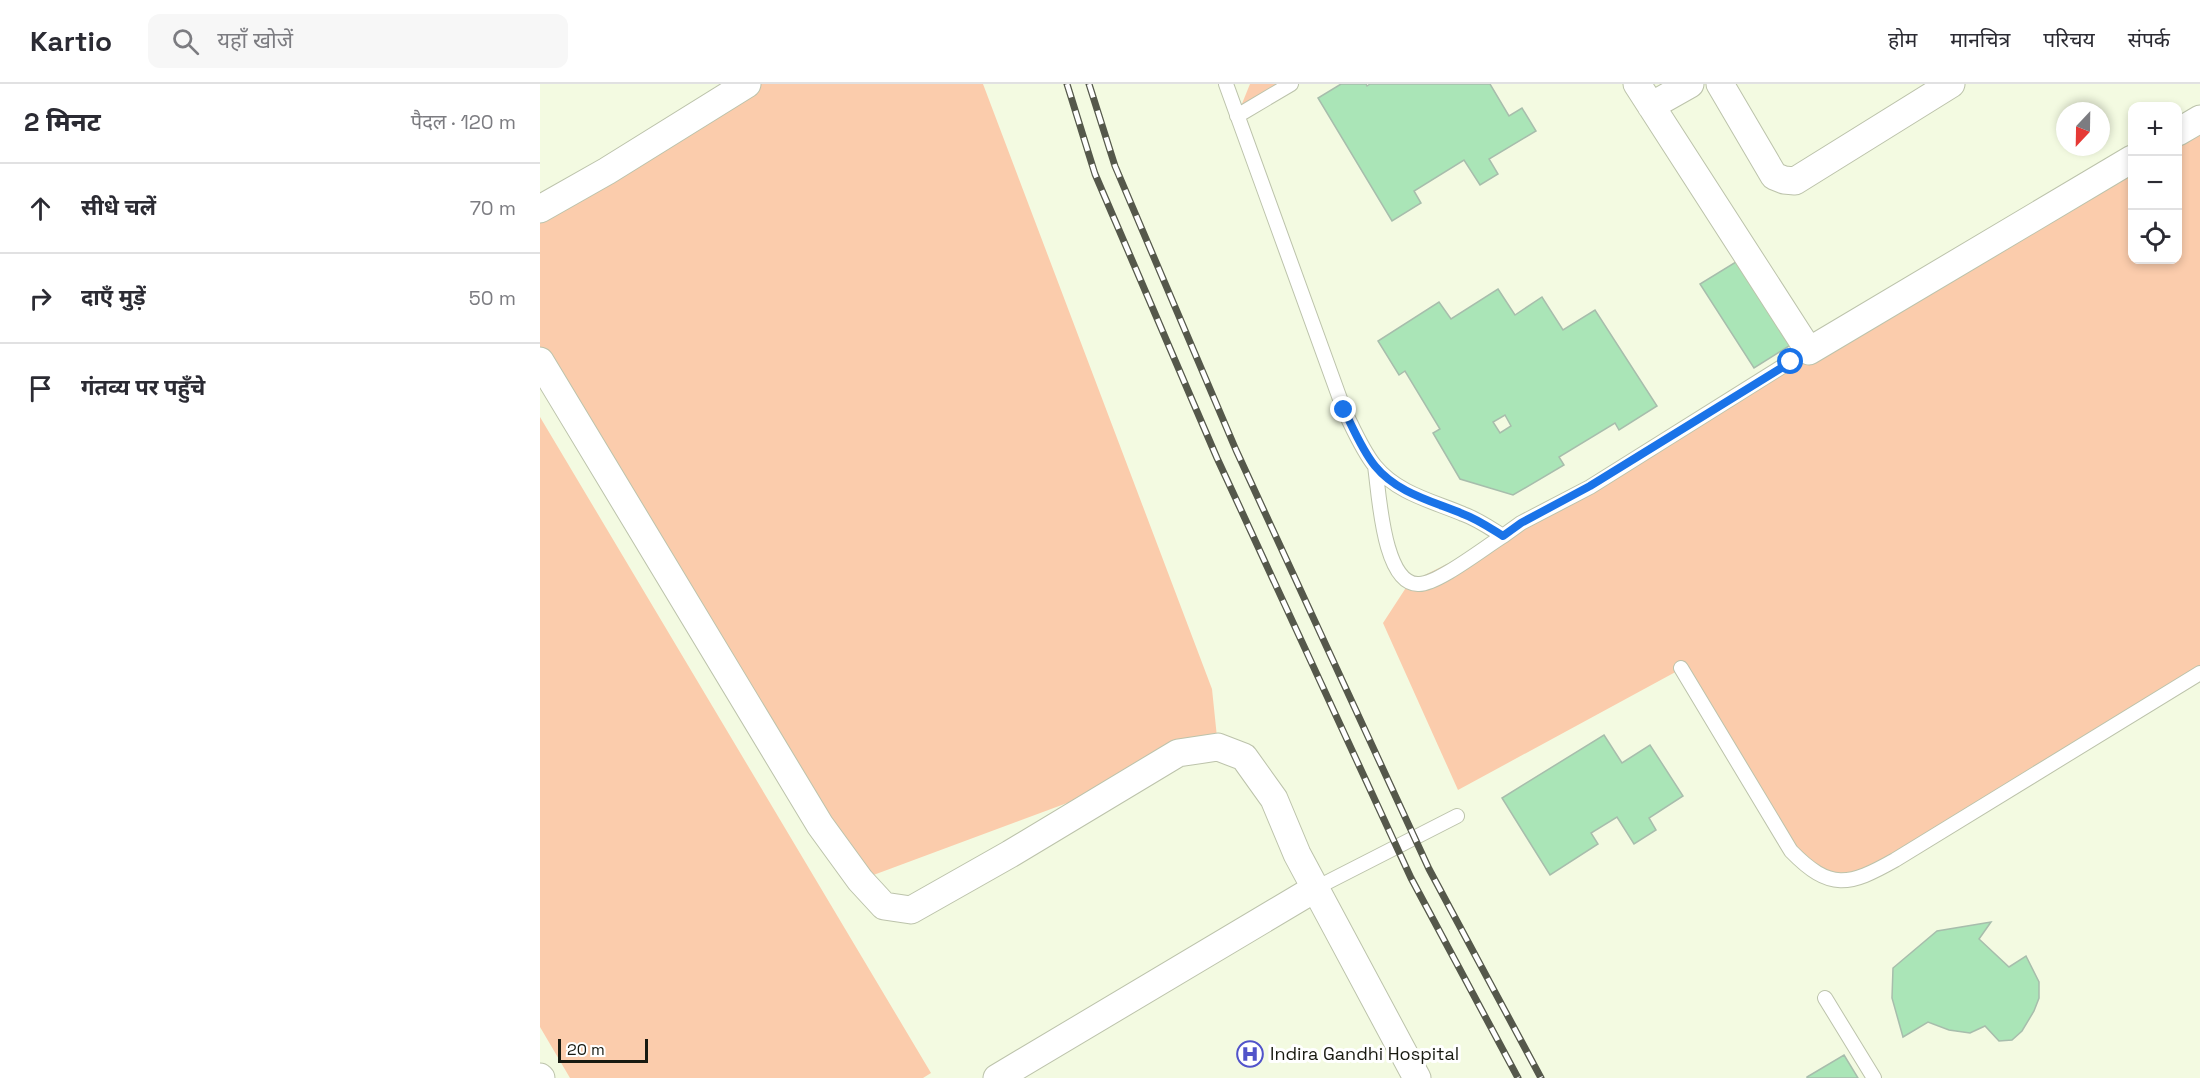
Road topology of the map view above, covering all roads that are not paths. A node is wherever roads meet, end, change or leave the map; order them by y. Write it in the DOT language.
graph roads {
  1 [pos="747,84"];
  2 [pos="1226,84"];
  3 [pos="1290,84"];
  4 [pos="1690,84"];
  5 [pos="1720,84"];
  6 [pos="1951,84"];
  7 [pos="1644,95"];
  8 [pos="1237,116"];
  9 [pos="2200,119"];
  10 [pos="2182,130"];
  11 [pos="2128,162"];
  12 [pos="540,208"];
  13 [pos="540,361"];
  14 [pos="1791,362"];
  15 [pos="1375,466"];
  16 [pos="1503,536"];
  17 [pos="1681,668"];
  18 [pos="2200,673"];
  19 [pos="1457,816"];
  20 [pos="1316,888"];
  21 [pos="1825,998"];
  22 [pos="997,1078"];
  23 [pos="1417,1078"];
  24 [pos="1874,1078"];
  1 -- 12 [label="street"];
  2 -- 8 [label="lane"];
  3 -- 8 [label="lane"];
  4 -- 7 [label="street"];
  5 -- 6 [label="street"];
  7 -- 11 [label="street"];
  8 -- 15 [label="lane"];
  9 -- 10 [label="street"];
  13 -- 20 [label="street"];
  14 -- 16 [label="lane"];
  15 -- 16 [label="lane"];
  15 -- 16 [label="lane"];
  17 -- 18 [label="lane"];
  19 -- 20 [label="lane"];
  20 -- 22 [label="street"];
  20 -- 23 [label="street"];
  21 -- 24 [label="lane"];
}
